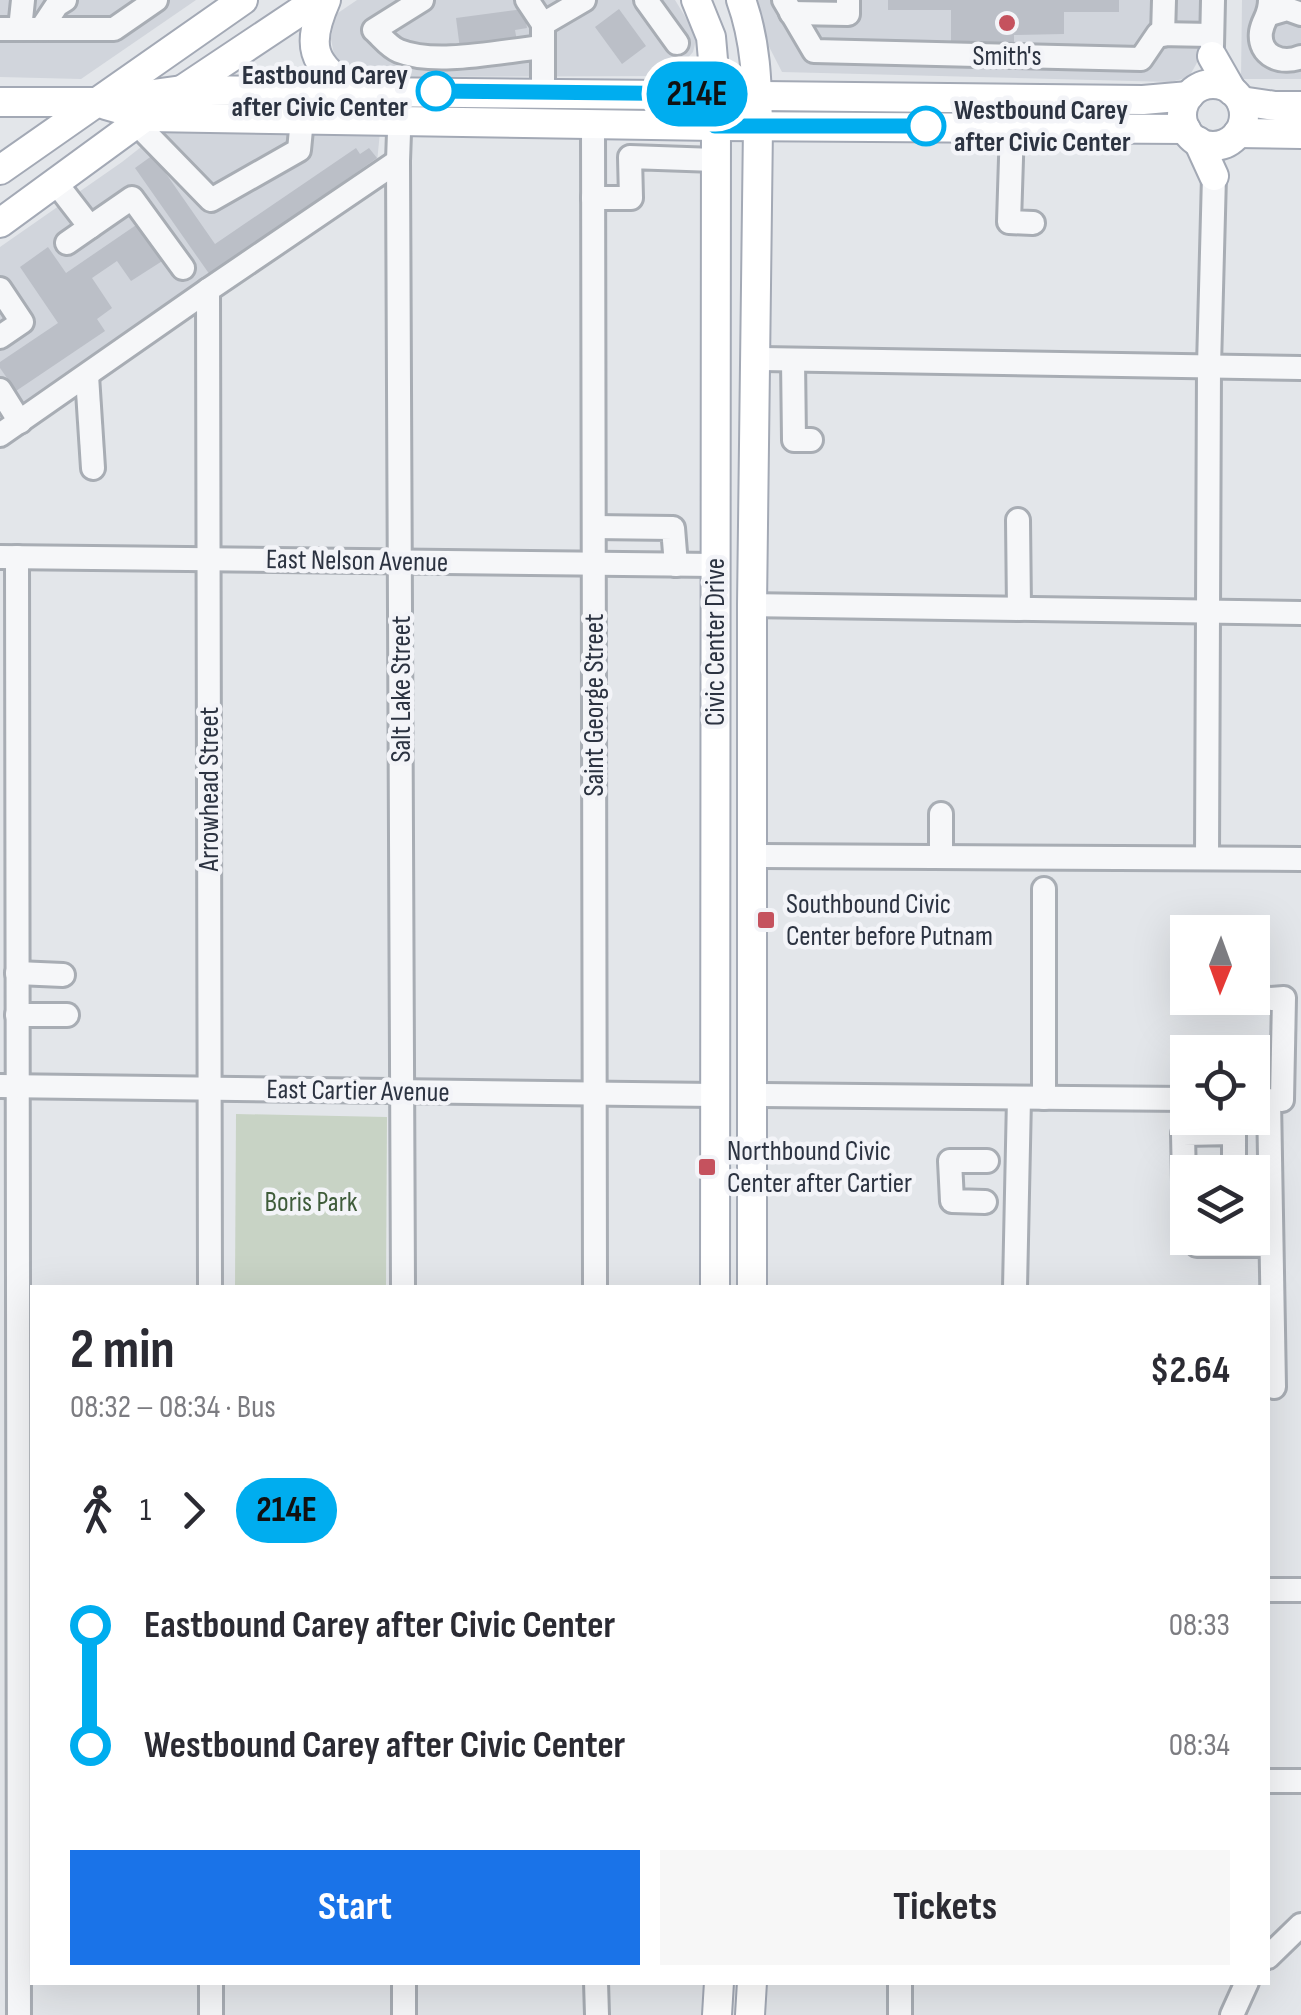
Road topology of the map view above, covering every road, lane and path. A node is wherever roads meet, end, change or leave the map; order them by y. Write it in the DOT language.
graph roads {
  1 [pos="23,0"];
  2 [pos="65,0"];
  3 [pos="156,0"];
  4 [pos="243,0"];
  5 [pos="318,0"];
  6 [pos="326,0"];
  7 [pos="422,0"];
  8 [pos="527,0"];
  9 [pos="584,0"];
  10 [pos="646,0"];
  11 [pos="696,0"];
  12 [pos="741,0"];
  13 [pos="848,0"];
  14 [pos="1164,0"];
  15 [pos="1213,0"];
  16 [pos="794,7"];
  17 [pos="1270,7"];
  18 [pos="1301,14"];
  19 [pos="21,29"];
  20 [pos="1163,34"];
  21 [pos="543,36"];
  22 [pos="677,43"];
  23 [pos="1212,45"];
  24 [pos="1301,57"];
  25 [pos="182,90"];
  26 [pos="352,90"];
  27 [pos="400,91"];
  28 [pos="543,92"];
  29 [pos="1192,93"];
  30 [pos="716,94"];
  31 [pos="757,94"];
  32 [pos="1236,96"];
  33 [pos="0,102"];
  34 [pos="95,102"];
  35 [pos="1301,106"];
  36 [pos="302,119"];
  37 [pos="143,120"];
  38 [pos="400,120"];
  39 [pos="593,123"];
  40 [pos="715,126"];
  41 [pos="758,126"];
  42 [pos="1012,127"];
  43 [pos="1301,134"];
  44 [pos="1192,135"];
  45 [pos="1232,138"];
  46 [pos="715,160"];
  47 [pos="398,161"];
  48 [pos="0,170"];
  49 [pos="1214,176"];
  50 [pos="56,183"];
  51 [pos="593,198"];
  52 [pos="1010,222"];
  53 [pos="0,224"];
  54 [pos="90,227"];
  55 [pos="67,243"];
  56 [pos="183,268"];
  57 [pos="0,290"];
  58 [pos="208,290"];
  59 [pos="0,336"];
  60 [pos="755,359"];
  61 [pos="793,360"];
  62 [pos="1208,366"];
  63 [pos="1301,368"];
  64 [pos="86,376"];
  65 [pos="0,390"];
  66 [pos="20,422"];
  67 [pos="0,436"];
  68 [pos="811,440"];
  69 [pos="93,468"];
  70 [pos="715,498"];
  71 [pos="1018,520"];
  72 [pos="594,527"];
  73 [pos="8,557"];
  74 [pos="209,560"];
  75 [pos="401,562"];
  76 [pos="594,564"];
  77 [pos="676,565"];
  78 [pos="715,565"];
  79 [pos="752,606"];
  80 [pos="1018,609"];
  81 [pos="1208,612"];
  82 [pos="1301,613"];
  83 [pos="940,814"];
  84 [pos="752,856"];
  85 [pos="941,857"];
  86 [pos="1207,858"];
  87 [pos="1301,859"];
  88 [pos="1044,890"];
  89 [pos="716,906"];
  90 [pos="17,974"];
  91 [pos="63,975"];
  92 [pos="1270,999"];
  93 [pos="17,1015"];
  94 [pos="67,1015"];
  95 [pos="9,1086"];
  96 [pos="210,1089"];
  97 [pos="402,1092"];
  98 [pos="595,1094"];
  99 [pos="715,1095"];
  100 [pos="753,1096"];
  101 [pos="1018,1098"];
  102 [pos="1044,1098"];
  103 [pos="1170,1099"];
  104 [pos="1276,1100"];
  105 [pos="1184,1155"];
  106 [pos="1234,1155"];
  107 [pos="1018,1160"];
  108 [pos="987,1161"];
  109 [pos="985,1202"];
  110 [pos="1017,1203"];
  111 [pos="1271,1245"];
  112 [pos="752,1283"];
  113 [pos="210,1285"];
  114 [pos="403,1285"];
  115 [pos="595,1285"];
  116 [pos="715,1285"];
  117 [pos="1015,1285"];
  118 [pos="1274,1387"];
  119 [pos="17,1542"];
  120 [pos="1270,1590"];
  121 [pos="1301,1590"];
  122 [pos="1270,1781"];
  123 [pos="1301,1781"];
  124 [pos="1301,1925"];
  125 [pos="1270,1956"];
  126 [pos="210,1985"];
  127 [pos="404,1985"];
  128 [pos="596,1985"];
  129 [pos="719,1985"];
  130 [pos="752,1985"];
  131 [pos="900,1985"];
  132 [pos="1247,1985"];
  133 [pos="19,2015"];
  134 [pos="211,2015"];
  135 [pos="404,2015"];
  136 [pos="596,2015"];
  137 [pos="717,2015"];
  138 [pos="750,2015"];
  139 [pos="900,2015"];
  140 [pos="1232,2015"];
  1 -- 19 [label="street"];
  2 -- 19 [label="street"];
  3 -- 19 [label="street"];
  4 -- 34 [label="main road"];
  5 -- 25 [label="main road"];
  6 -- 26 [label="main road"];
  7 -- 21 [label="street"];
  8 -- 21 [label="street"];
  9 -- 21 [label="street"];
  10 -- 22 [label="street"];
  11 -- 30 [label="main road, Civic Center Drive"];
  12 -- 31 [label="main road, Civic Center Drive"];
  13 -- 16 [label="street"];
  14 -- 20 [label="street"];
  15 -- 23 [label="street"];
  16 -- 20 [label="street"];
  17 -- 18 [label="street"];
  17 -- 24 [label="street"];
  20 -- 23 [label="street"];
  21 -- 28 [label="street"];
  23 -- 29 [label="main road"];
  23 -- 32 [label="main road"];
  25 -- 26 [label="main road"];
  25 -- 34 [label="main road"];
  25 -- 37 [label="main road"];
  26 -- 27 [label="main road"];
  27 -- 28 [label="main road"];
  27 -- 38 [label="street, Salt Lake Street"];
  28 -- 30 [label="main road"];
  29 -- 31 [label="main road"];
  29 -- 32 [label="main road"];
  29 -- 44 [label="main road"];
  30 -- 31 [label="main road"];
  30 -- 40 [label="main road, Civic Center Drive"];
  31 -- 41 [label="main road, Civic Center Drive"];
  32 -- 35 [label="main road"];
  32 -- 45 [label="main road"];
  33 -- 34 [label="main road"];
  34 -- 37 [label="main road"];
  34 -- 48 [label="main road"];
  36 -- 37 [label="main road"];
  36 -- 37 [label="street"];
  36 -- 38 [label="main road"];
  37 -- 50 [label="main road"];
  38 -- 39 [label="main road"];
  38 -- 47 [label="street, Salt Lake Street"];
  39 -- 40 [label="main road"];
  39 -- 51 [label="street, Saint George Street"];
  40 -- 41 [label="main road"];
  40 -- 46 [label="main road, Civic Center Drive"];
  41 -- 42 [label="main road"];
  41 -- 60 [label="main road, Civic Center Drive"];
  42 -- 44 [label="main road"];
  42 -- 52 [label="street"];
  43 -- 45 [label="main road"];
  44 -- 45 [label="main road"];
  44 -- 49 [label="main road"];
  45 -- 49 [label="main road"];
  46 -- 51 [label="street"];
  46 -- 70 [label="main road, Civic Center Drive"];
  47 -- 58 [label="street"];
  47 -- 75 [label="street, Salt Lake Street"];
  49 -- 62 [label="street"];
  50 -- 53 [label="main road"];
  50 -- 54 [label="street"];
  51 -- 72 [label="street, Saint George Street"];
  54 -- 55 [label="street"];
  54 -- 56 [label="street"];
  57 -- 59 [label="street"];
  58 -- 64 [label="street"];
  58 -- 74 [label="street, Arrowhead Street"];
  60 -- 61 [label="street"];
  60 -- 79 [label="main road, Civic Center Drive"];
  61 -- 62 [label="street"];
  61 -- 68 [label="street"];
  62 -- 63 [label="street"];
  62 -- 81 [label="street"];
  64 -- 66 [label="street"];
  64 -- 69 [label="street"];
  65 -- 66 [label="street"];
  66 -- 67 [label="street"];
  70 -- 78 [label="main road, Civic Center Drive"];
  70 -- 79 [label="main road"];
  71 -- 80 [label="street"];
  72 -- 76 [label="street, Saint George Street"];
  72 -- 77 [label="street"];
  73 -- 74 [label="street, East Nelson Avenue"];
  73 -- 90 [label="street"];
  74 -- 75 [label="street, East Nelson Avenue"];
  74 -- 96 [label="street, Arrowhead Street"];
  75 -- 76 [label="street, East Nelson Avenue"];
  75 -- 97 [label="street, Salt Lake Street"];
  76 -- 77 [label="street, East Nelson Avenue"];
  76 -- 98 [label="street, Saint George Street"];
  77 -- 78 [label="street, East Nelson Avenue"];
  78 -- 89 [label="main road, Civic Center Drive"];
  79 -- 80 [label="street"];
  79 -- 84 [label="main road, Civic Center Drive"];
  80 -- 81 [label="street"];
  81 -- 82 [label="street"];
  81 -- 86 [label="street"];
  83 -- 85 [label="street"];
  84 -- 85 [label="street"];
  84 -- 100 [label="main road, Civic Center Drive"];
  85 -- 86 [label="street"];
  86 -- 87 [label="street"];
  88 -- 102 [label="street"];
  89 -- 99 [label="main road, Civic Center Drive"];
  89 -- 100 [label="main road"];
  90 -- 91 [label="street"];
  90 -- 93 [label="street"];
  92 -- 104 [label="street"];
  93 -- 94 [label="street"];
  93 -- 95 [label="street"];
  95 -- 96 [label="street, East Cartier Avenue"];
  95 -- 119 [label="street"];
  96 -- 97 [label="street, East Cartier Avenue"];
  96 -- 113 [label="street, Arrowhead Street"];
  97 -- 98 [label="street, East Cartier Avenue"];
  97 -- 114 [label="street, Salt Lake Street"];
  98 -- 99 [label="street, East Cartier Avenue"];
  98 -- 115 [label="street, Saint George Street"];
  99 -- 112 [label="main road"];
  99 -- 116 [label="main road, Civic Center Drive"];
  100 -- 101 [label="street"];
  100 -- 112 [label="main road, Civic Center Drive"];
  101 -- 102 [label="street"];
  101 -- 107 [label="street"];
  102 -- 103 [label="street"];
  104 -- 111 [label="street"];
  105 -- 106 [label="street"];
  107 -- 108 [label="street"];
  107 -- 110 [label="street"];
  108 -- 109 [label="street"];
  108 -- 109 [label="street"];
  109 -- 110 [label="street"];
  110 -- 117 [label="street"];
  111 -- 118 [label="street"];
  119 -- 133 [label="street"];
  120 -- 121 [label="street"];
  122 -- 123 [label="street"];
  124 -- 125 [label="street"];
  126 -- 134 [label="street"];
  127 -- 135 [label="street"];
  128 -- 136 [label="street"];
  129 -- 137 [label="main road"];
  130 -- 138 [label="main road"];
  131 -- 139 [label="street"];
  132 -- 140 [label="street"];
}
